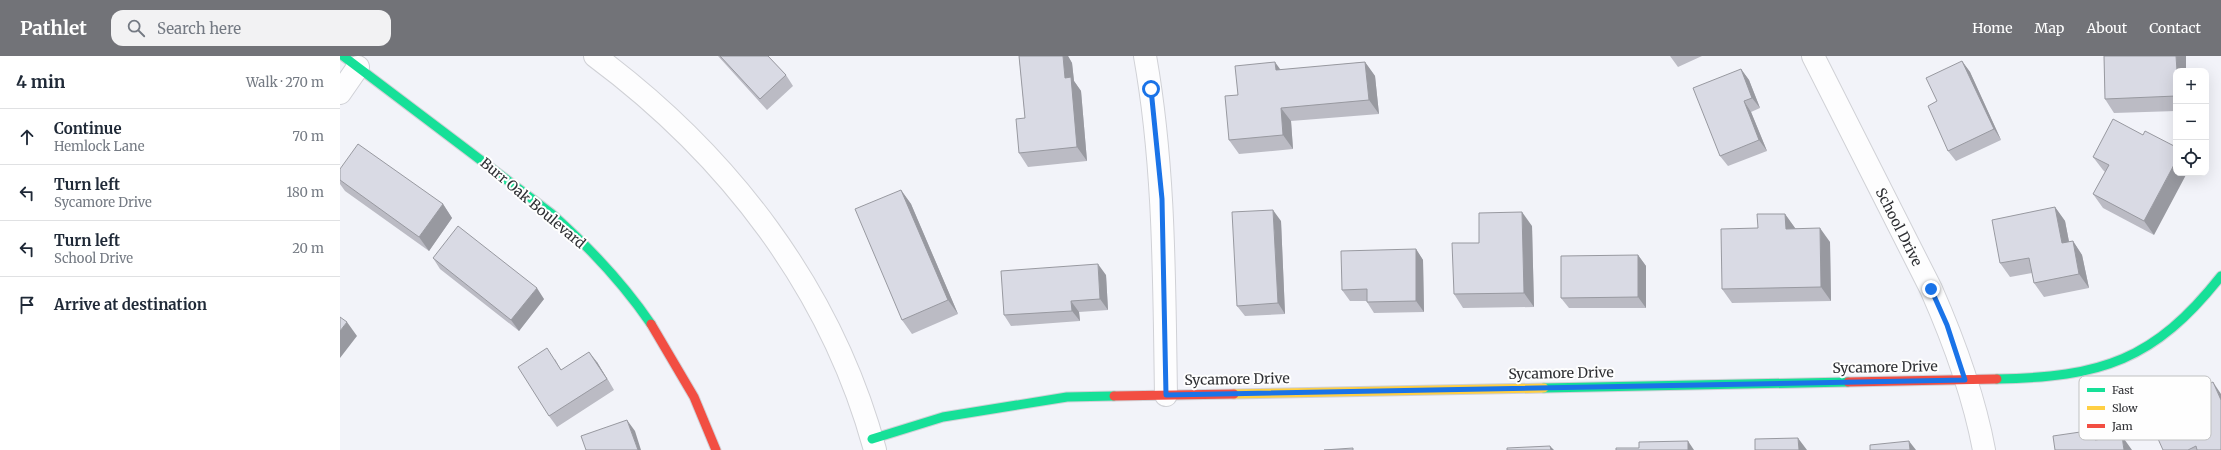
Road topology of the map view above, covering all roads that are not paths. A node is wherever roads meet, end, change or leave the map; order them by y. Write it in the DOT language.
graph roads {
  1 [pos="595,56"];
  2 [pos="1146,56"];
  3 [pos="1813,56"];
  4 [pos="351,62"];
  5 [pos="340,93"];
  6 [pos="2221,276"];
  7 [pos="1965,380"];
  8 [pos="1166,395"];
  9 [pos="873,444"];
  10 [pos="716,450"];
  11 [pos="1984,450"];
  1 -- 9 [label="street"];
  2 -- 8 [label="street"];
  3 -- 7 [label="street, School Drive"];
  4 -- 5 [label="street"];
  4 -- 10 [label="street, Burr Oak Boulevard"];
  6 -- 7 [label="street, Sycamore Drive"];
  7 -- 8 [label="street, Sycamore Drive"];
  7 -- 11 [label="street, School Drive"];
  8 -- 9 [label="street, Sycamore Drive"];
}
